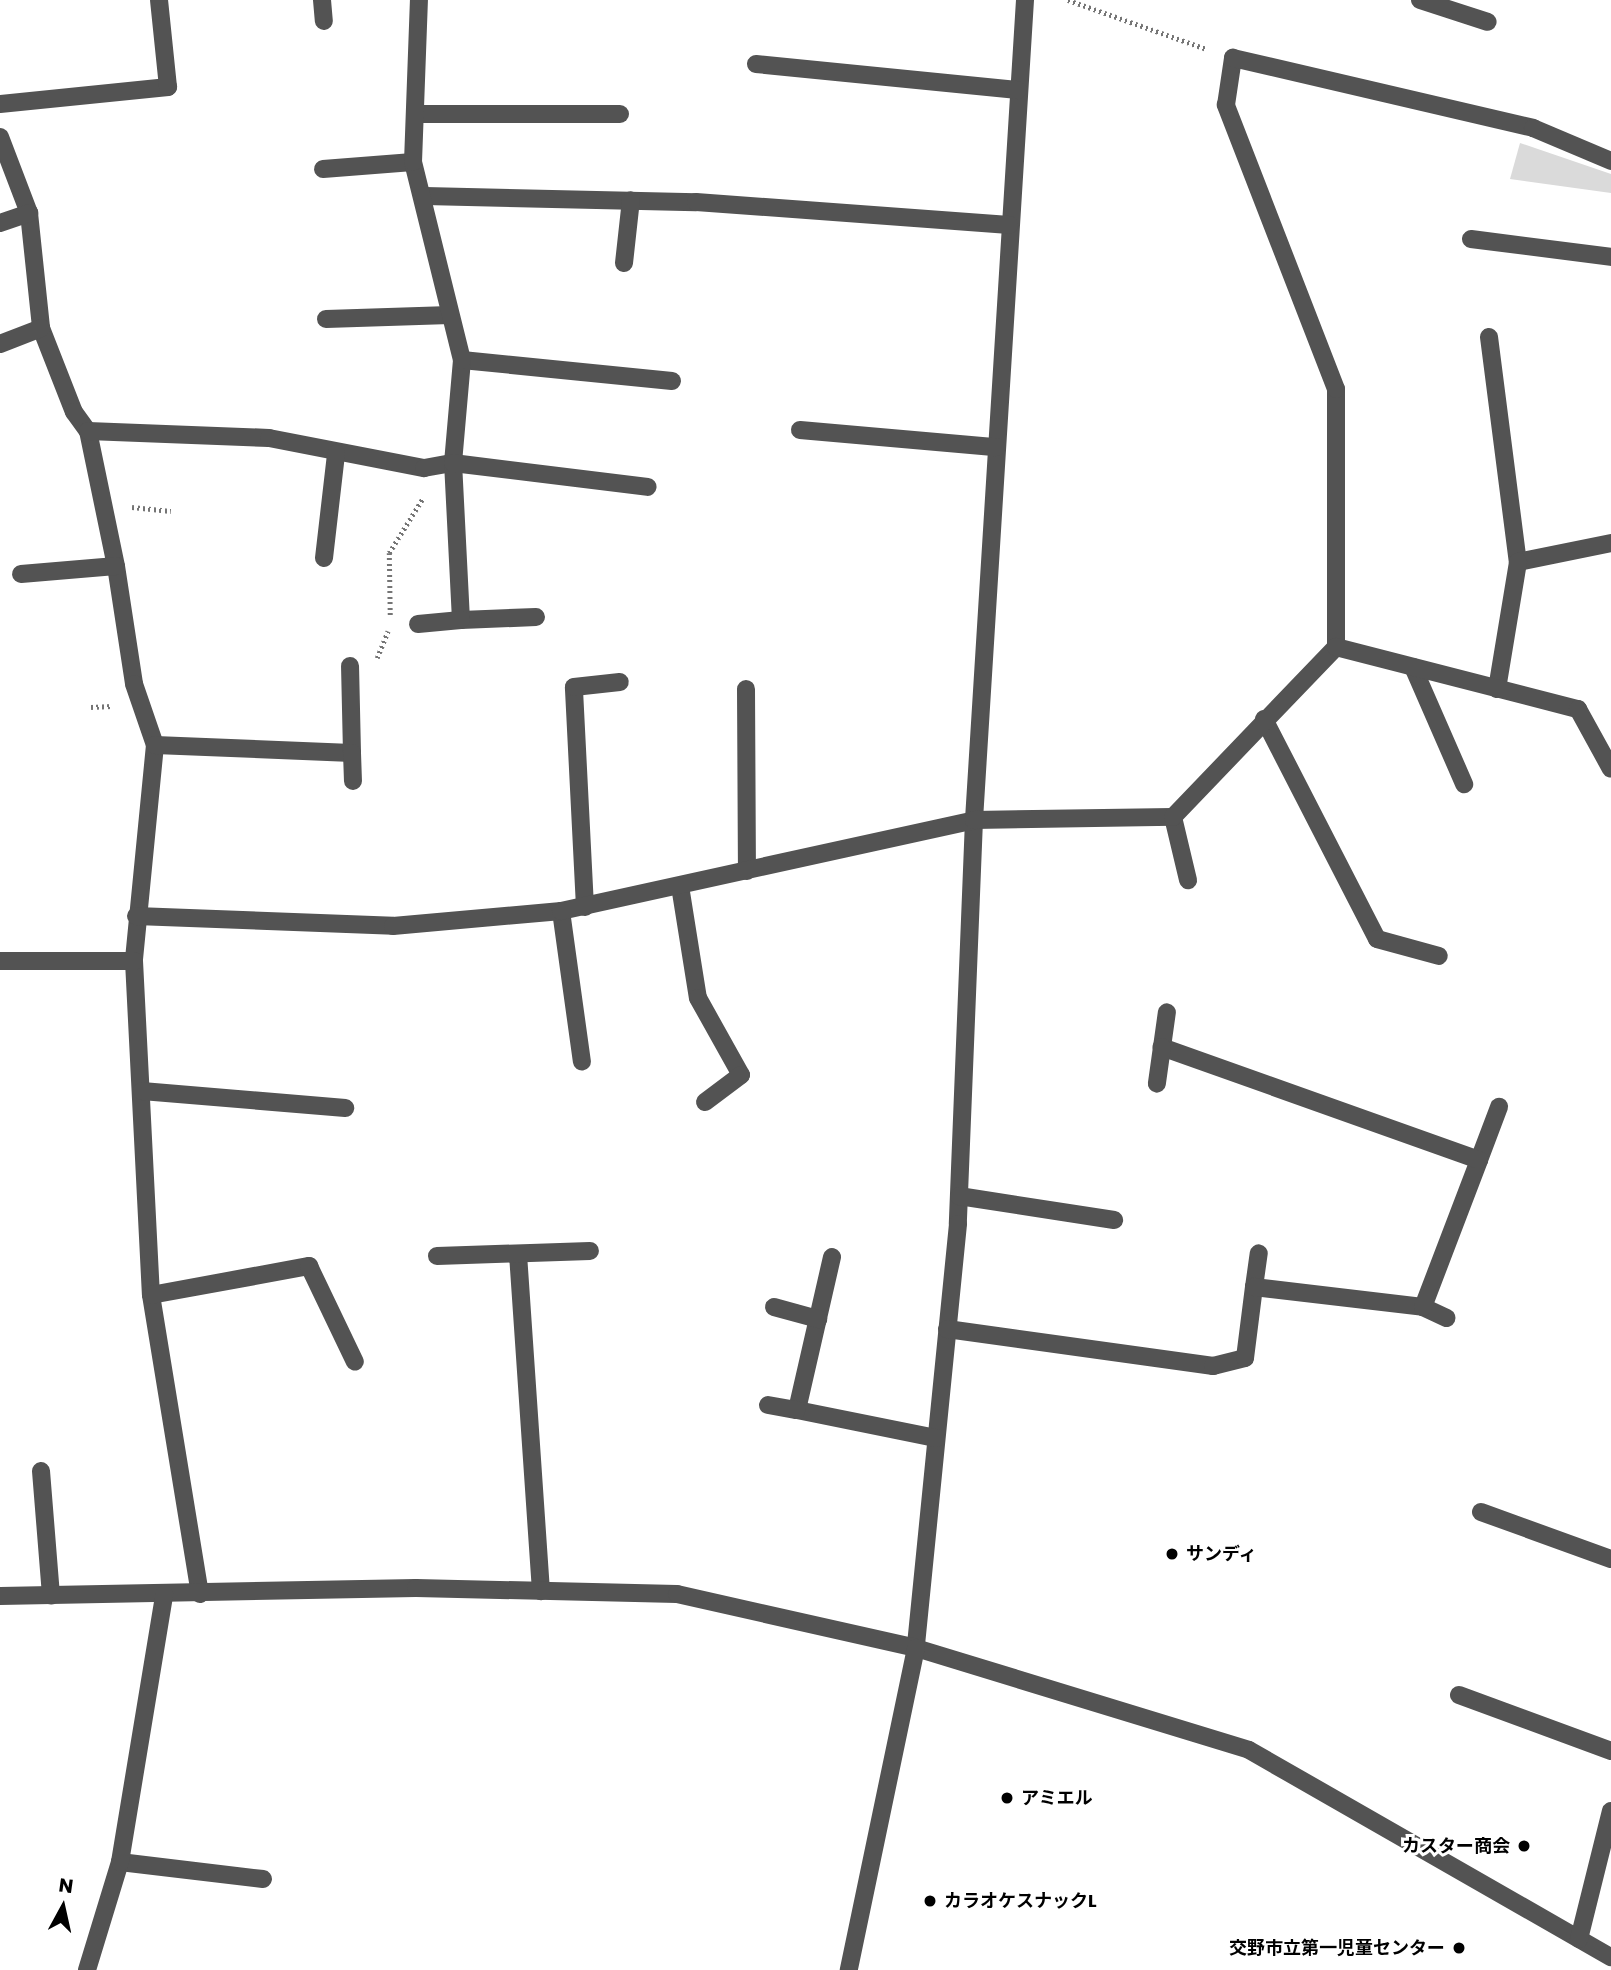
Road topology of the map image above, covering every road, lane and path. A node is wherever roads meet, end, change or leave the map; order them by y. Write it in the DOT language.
graph roads {
  1 [pos="159,0"];
  2 [pos="322,0"];
  3 [pos="419,0"];
  4 [pos="1025,0"];
  5 [pos="1068,0"];
  6 [pos="1420,0"];
  7 [pos="1453,5"];
  8 [pos="324,21"];
  9 [pos="1488,22"];
  10 [pos="1233,58"];
  11 [pos="756,64"];
  12 [pos="1018,90"];
  13 [pos="0,104"];
  14 [pos="416,114"];
  15 [pos="620,114"];
  16 [pos="0,137"];
  17 [pos="1611,161"];
  18 [pos="414,162"];
  19 [pos="323,169"];
  20 [pos="425,196"];
  21 [pos="631,200"];
  22 [pos="29,213"];
  23 [pos="0,223"];
  24 [pos="1009,225"];
  25 [pos="1471,239"];
  26 [pos="1611,257"];
  27 [pos="624,263"];
  28 [pos="450,315"];
  29 [pos="326,318"];
  30 [pos="41,328"];
  31 [pos="1489,337"];
  32 [pos="0,345"];
  33 [pos="462,360"];
  34 [pos="673,380"];
  35 [pos="800,430"];
  36 [pos="88,431"];
  37 [pos="996,447"];
  38 [pos="336,454"];
  39 [pos="453,463"];
  40 [pos="648,487"];
  41 [pos="103,503"];
  42 [pos="171,511"];
  43 [pos="1611,543"];
  44 [pos="324,558"];
  45 [pos="1518,562"];
  46 [pos="116,566"];
  47 [pos="21,574"];
  48 [pos="536,617"];
  49 [pos="461,620"];
  50 [pos="418,624"];
  51 [pos="1336,647"];
  52 [pos="1413,667"];
  53 [pos="350,672"];
  54 [pos="620,682"];
  55 [pos="1497,689"];
  56 [pos="746,690"];
  57 [pos="1264,719"];
  58 [pos="155,745"];
  59 [pos="352,753"];
  60 [pos="1611,768"];
  61 [pos="353,781"];
  62 [pos="1464,784"];
  63 [pos="1173,817"];
  64 [pos="974,820"];
  65 [pos="747,871"];
  66 [pos="1188,880"];
  67 [pos="680,886"];
  68 [pos="585,907"];
  69 [pos="561,911"];
  70 [pos="136,916"];
  71 [pos="1439,956"];
  72 [pos="0,961"];
  73 [pos="134,961"];
  74 [pos="1167,1012"];
  75 [pos="1162,1047"];
  76 [pos="582,1062"];
  77 [pos="1157,1084"];
  78 [pos="142,1091"];
  79 [pos="705,1102"];
  80 [pos="1499,1107"];
  81 [pos="345,1108"];
  82 [pos="1479,1160"];
  83 [pos="959,1196"];
  84 [pos="1114,1220"];
  85 [pos="590,1251"];
  86 [pos="1259,1253"];
  87 [pos="518,1254"];
  88 [pos="437,1256"];
  89 [pos="832,1257"];
  90 [pos="1254,1287"];
  91 [pos="150,1295"];
  92 [pos="774,1307"];
  93 [pos="1423,1307"];
  94 [pos="1447,1318"];
  95 [pos="818,1319"];
  96 [pos="947,1329"];
  97 [pos="355,1362"];
  98 [pos="768,1405"];
  99 [pos="797,1410"];
  100 [pos="936,1438"];
  101 [pos="41,1471"];
  102 [pos="1481,1513"];
  103 [pos="1611,1559"];
  104 [pos="541,1591"];
  105 [pos="200,1594"];
  106 [pos="51,1595"];
  107 [pos="164,1595"];
  108 [pos="0,1596"];
  109 [pos="916,1648"];
  110 [pos="1460,1695"];
  111 [pos="1611,1751"];
  112 [pos="1611,1811"];
  113 [pos="120,1862"];
  114 [pos="263,1879"];
  115 [pos="1579,1939"];
  116 [pos="1611,1957"];
  117 [pos="87,1970"];
  118 [pos="849,1970"];
  1 -- 13 [label="street"];
  2 -- 8 [label="street"];
  3 -- 14 [label="street"];
  4 -- 12 [label="street"];
  5 -- 10 [label="path"];
  6 -- 7 [label="street"];
  7 -- 9 [label="street"];
  10 -- 17 [label="street"];
  10 -- 51 [label="street"];
  11 -- 12 [label="street"];
  12 -- 24 [label="street"];
  14 -- 15 [label="street"];
  14 -- 18 [label="street"];
  16 -- 22 [label="street"];
  18 -- 19 [label="street"];
  18 -- 20 [label="street"];
  20 -- 21 [label="street"];
  20 -- 28 [label="street"];
  21 -- 24 [label="street"];
  21 -- 27 [label="street"];
  22 -- 23 [label="street"];
  22 -- 30 [label="street"];
  24 -- 37 [label="street"];
  25 -- 26 [label="street"];
  28 -- 29 [label="street"];
  28 -- 33 [label="street"];
  30 -- 32 [label="street"];
  30 -- 36 [label="street"];
  31 -- 45 [label="street"];
  33 -- 34 [label="street"];
  33 -- 39 [label="street"];
  35 -- 37 [label="street"];
  36 -- 38 [label="street"];
  36 -- 41 [label="street"];
  37 -- 64 [label="street"];
  38 -- 39 [label="street"];
  38 -- 44 [label="street"];
  39 -- 40 [label="street"];
  39 -- 49 [label="street"];
  39 -- 53 [label="path"];
  41 -- 42 [label="path"];
  41 -- 46 [label="street"];
  43 -- 45 [label="street"];
  45 -- 55 [label="street"];
  46 -- 47 [label="street"];
  46 -- 58 [label="street"];
  48 -- 49 [label="street"];
  49 -- 50 [label="street"];
  51 -- 52 [label="street"];
  51 -- 57 [label="street"];
  52 -- 55 [label="street"];
  52 -- 62 [label="street"];
  53 -- 59 [label="street"];
  54 -- 68 [label="street"];
  55 -- 60 [label="street"];
  56 -- 65 [label="street"];
  57 -- 63 [label="street"];
  57 -- 71 [label="street"];
  58 -- 59 [label="street"];
  58 -- 70 [label="street"];
  59 -- 61 [label="street"];
  63 -- 64 [label="street"];
  63 -- 66 [label="street"];
  64 -- 65 [label="street"];
  64 -- 83 [label="street"];
  65 -- 67 [label="street"];
  67 -- 68 [label="street"];
  67 -- 79 [label="street"];
  68 -- 69 [label="street"];
  69 -- 70 [label="street"];
  69 -- 76 [label="street"];
  70 -- 73 [label="street"];
  72 -- 73 [label="street"];
  73 -- 78 [label="street"];
  74 -- 75 [label="street"];
  75 -- 77 [label="street"];
  75 -- 82 [label="street"];
  78 -- 81 [label="street"];
  78 -- 91 [label="street"];
  80 -- 82 [label="street"];
  82 -- 93 [label="street"];
  83 -- 84 [label="street"];
  83 -- 96 [label="street"];
  85 -- 87 [label="street"];
  86 -- 90 [label="street"];
  87 -- 88 [label="street"];
  87 -- 104 [label="street"];
  89 -- 95 [label="street"];
  90 -- 93 [label="street"];
  90 -- 96 [label="street"];
  91 -- 97 [label="street"];
  91 -- 105 [label="street"];
  92 -- 95 [label="street"];
  93 -- 94 [label="street"];
  95 -- 99 [label="street"];
  96 -- 100 [label="street"];
  98 -- 99 [label="street"];
  99 -- 100 [label="street"];
  100 -- 109 [label="street"];
  101 -- 106 [label="street"];
  102 -- 103 [label="street"];
  104 -- 105 [label="street"];
  104 -- 109 [label="street"];
  105 -- 107 [label="street"];
  106 -- 107 [label="street"];
  106 -- 108 [label="street"];
  107 -- 113 [label="street"];
  109 -- 115 [label="street"];
  109 -- 118 [label="street"];
  110 -- 111 [label="street"];
  112 -- 115 [label="street"];
  113 -- 114 [label="street"];
  113 -- 117 [label="street"];
  115 -- 116 [label="street"];
}
